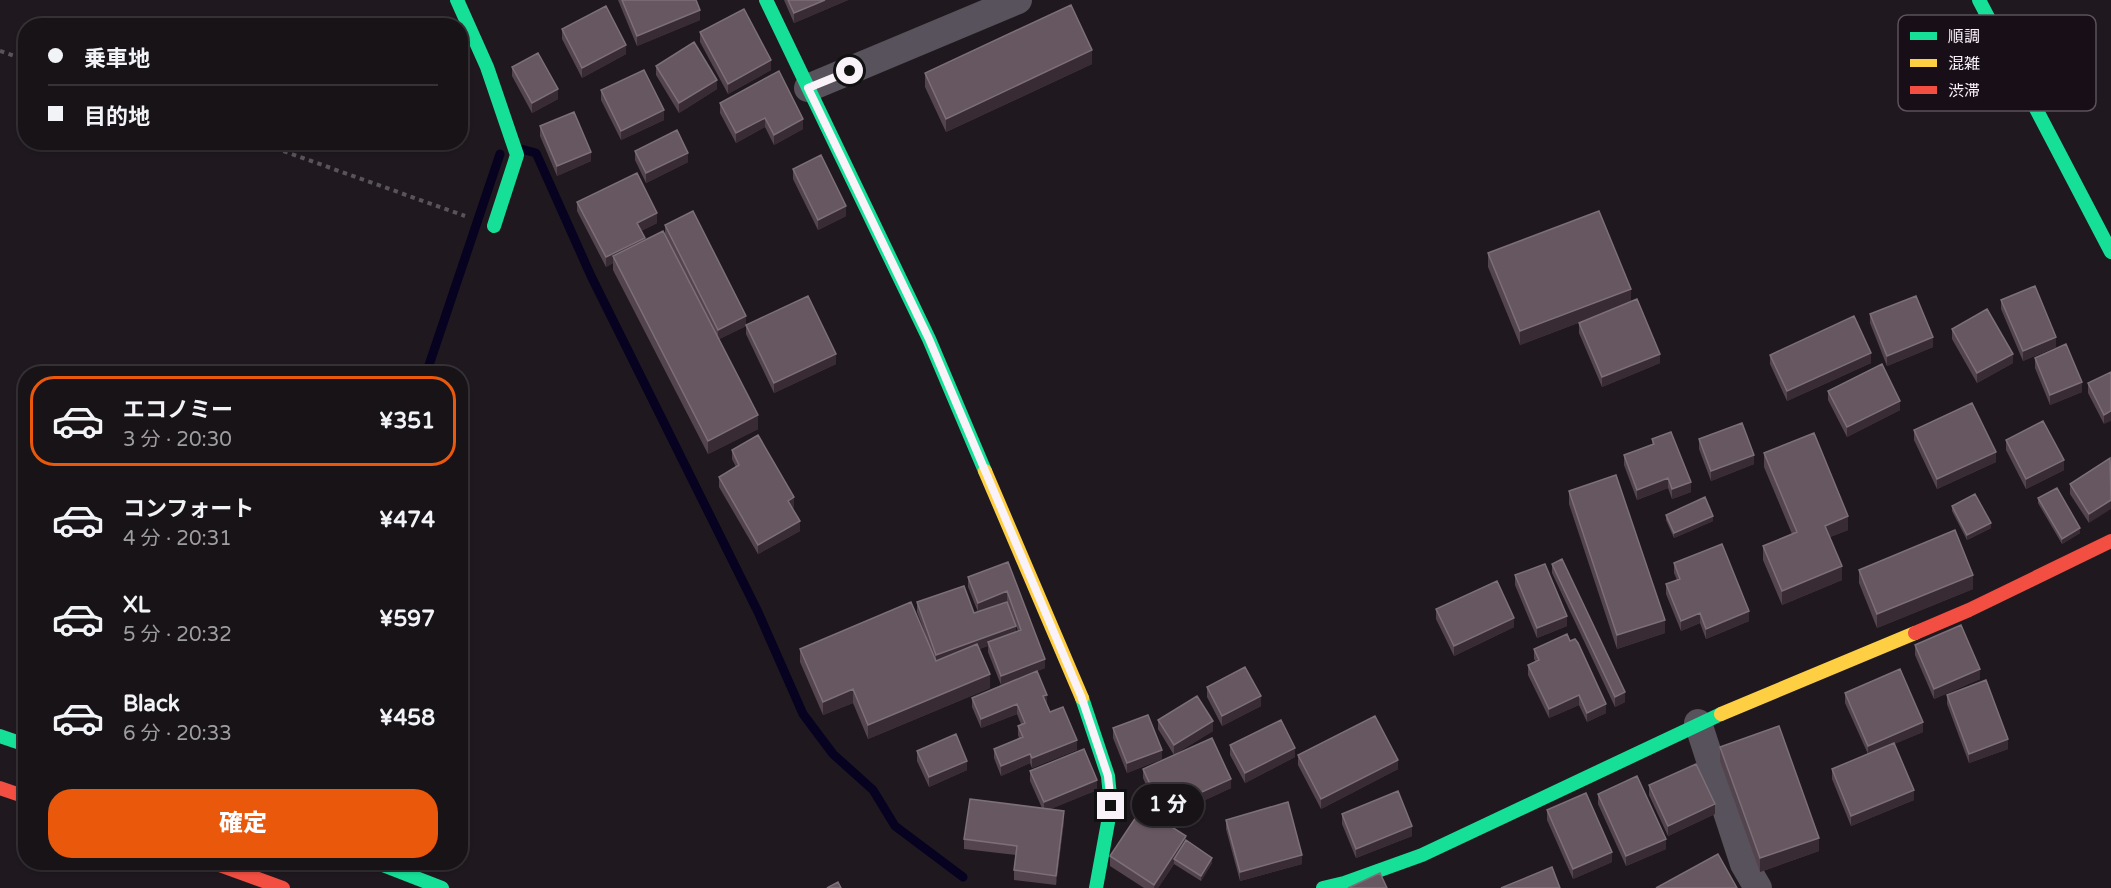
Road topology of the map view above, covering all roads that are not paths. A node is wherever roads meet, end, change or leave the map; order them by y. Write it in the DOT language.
graph roads {
  1 [pos="457,0"];
  2 [pos="766,0"];
  3 [pos="1018,0"];
  4 [pos="1979,0"];
  5 [pos="1987,15"];
  6 [pos="465,18"];
  7 [pos="468,25"];
  8 [pos="808,88"];
  9 [pos="2037,111"];
  10 [pos="494,226"];
  11 [pos="2111,252"];
  12 [pos="2111,541"];
  13 [pos="1698,723"];
  14 [pos="0,736"];
  15 [pos="18,742"];
  16 [pos="0,788"];
  17 [pos="18,794"];
  18 [pos="233,870"];
  19 [pos="396,870"];
  20 [pos="283,888"];
  21 [pos="442,888"];
  22 [pos="1096,888"];
  23 [pos="1323,888"];
  24 [pos="1758,888"];
  1 -- 6 [label="main road"];
  2 -- 8 [label="main road"];
  3 -- 8 [label="street"];
  4 -- 5 [label="main road"];
  7 -- 10 [label="main road"];
  8 -- 22 [label="main road"];
  9 -- 11 [label="main road"];
  12 -- 13 [label="main road"];
  13 -- 23 [label="main road"];
  13 -- 24 [label="street"];
  14 -- 15 [label="main road"];
  16 -- 17 [label="main road"];
  18 -- 20 [label="main road"];
  19 -- 21 [label="main road"];
}
